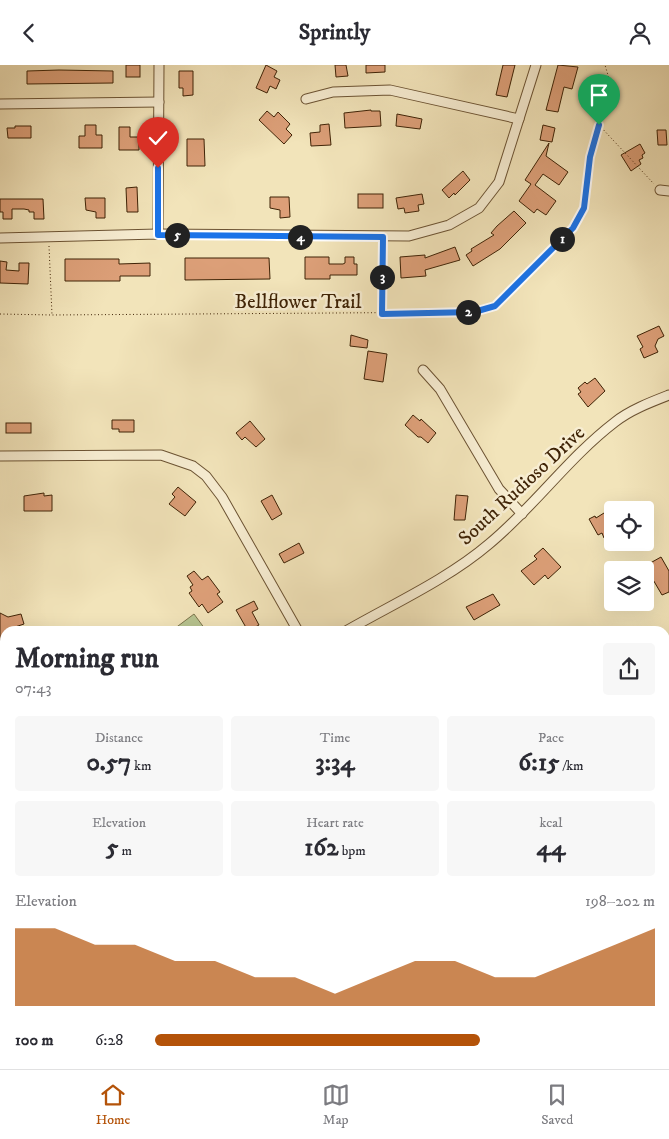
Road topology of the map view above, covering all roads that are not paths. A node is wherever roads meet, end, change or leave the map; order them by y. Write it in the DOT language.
graph roads {
  1 [pos="159,65"];
  2 [pos="536,65"];
  3 [pos="306,99"];
  4 [pos="159,102"];
  5 [pos="0,104"];
  6 [pos="519,119"];
  7 [pos="158,235"];
  8 [pos="0,237"];
  9 [pos="424,370"];
  10 [pos="669,395"];
  11 [pos="0,456"];
  12 [pos="522,514"];
  13 [pos="295,626"];
  14 [pos="355,626"];
  1 -- 4 [label="street"];
  2 -- 6 [label="street"];
  3 -- 6 [label="street"];
  4 -- 5 [label="street"];
  4 -- 7 [label="street"];
  6 -- 7 [label="street"];
  7 -- 8 [label="street"];
  9 -- 12 [label="street"];
  10 -- 12 [label="street, South Rudioso Drive"];
  11 -- 13 [label="street"];
  12 -- 14 [label="street, South Rudioso Drive"];
}
